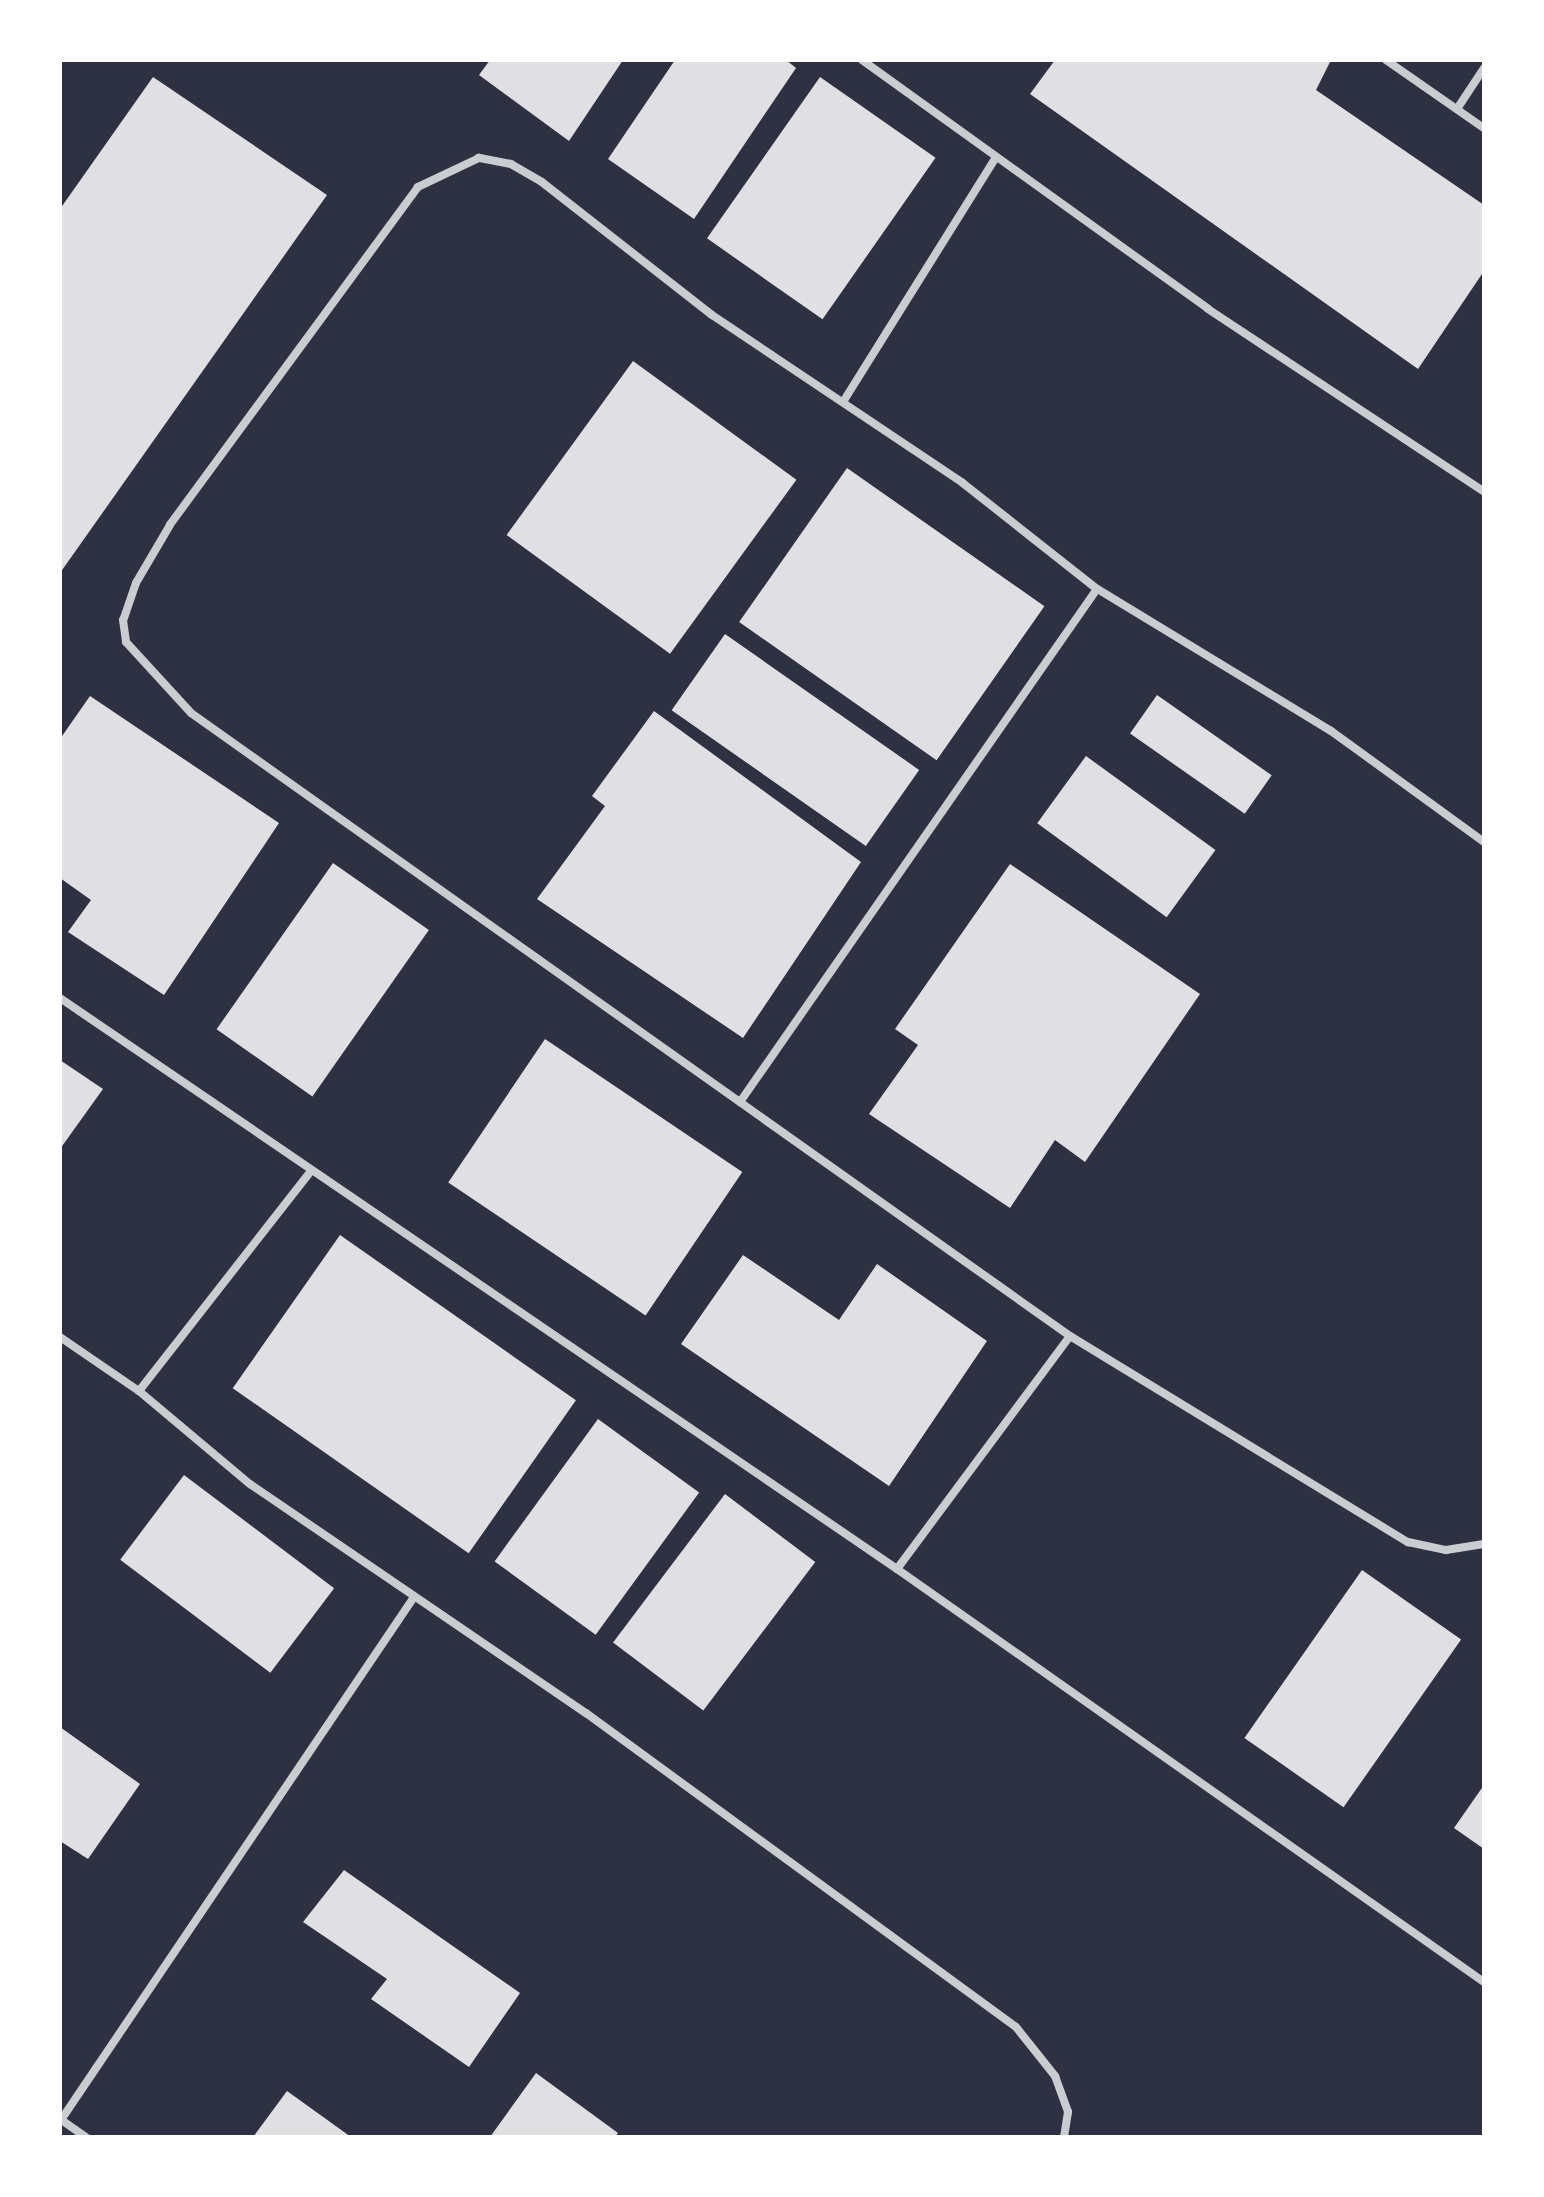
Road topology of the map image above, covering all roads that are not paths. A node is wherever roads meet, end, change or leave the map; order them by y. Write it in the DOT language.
graph roads {
  1 [pos="862,60"];
  2 [pos="1386,60"];
  3 [pos="1484,68"];
  4 [pos="1457,109"];
  5 [pos="1484,128"];
  6 [pos="996,159"];
  7 [pos="843,402"];
  8 [pos="1484,492"];
  9 [pos="1097,589"];
  10 [pos="1484,842"];
  11 [pos="60,998"];
  12 [pos="740,1102"];
  13 [pos="310,1172"];
  14 [pos="1070,1336"];
  15 [pos="60,1337"];
  16 [pos="139,1391"];
  17 [pos="1484,1544"];
  18 [pos="897,1569"];
  19 [pos="412,1600"];
  20 [pos="1484,1982"];
  21 [pos="61,2120"];
  22 [pos="86,2137"];
  23 [pos="1064,2137"];
  1 -- 6 [label="lane"];
  2 -- 4 [label="lane"];
  3 -- 4 [label="lane"];
  4 -- 5 [label="lane"];
  6 -- 7 [label="lane"];
  6 -- 8 [label="lane"];
  7 -- 9 [label="lane"];
  7 -- 12 [label="lane"];
  9 -- 10 [label="lane"];
  9 -- 12 [label="lane"];
  11 -- 13 [label="lane"];
  12 -- 14 [label="lane"];
  13 -- 16 [label="lane"];
  13 -- 18 [label="lane"];
  14 -- 17 [label="lane"];
  14 -- 18 [label="lane"];
  15 -- 16 [label="lane"];
  16 -- 19 [label="lane"];
  18 -- 20 [label="lane"];
  19 -- 21 [label="lane"];
  19 -- 23 [label="lane"];
  21 -- 22 [label="lane"];
}
